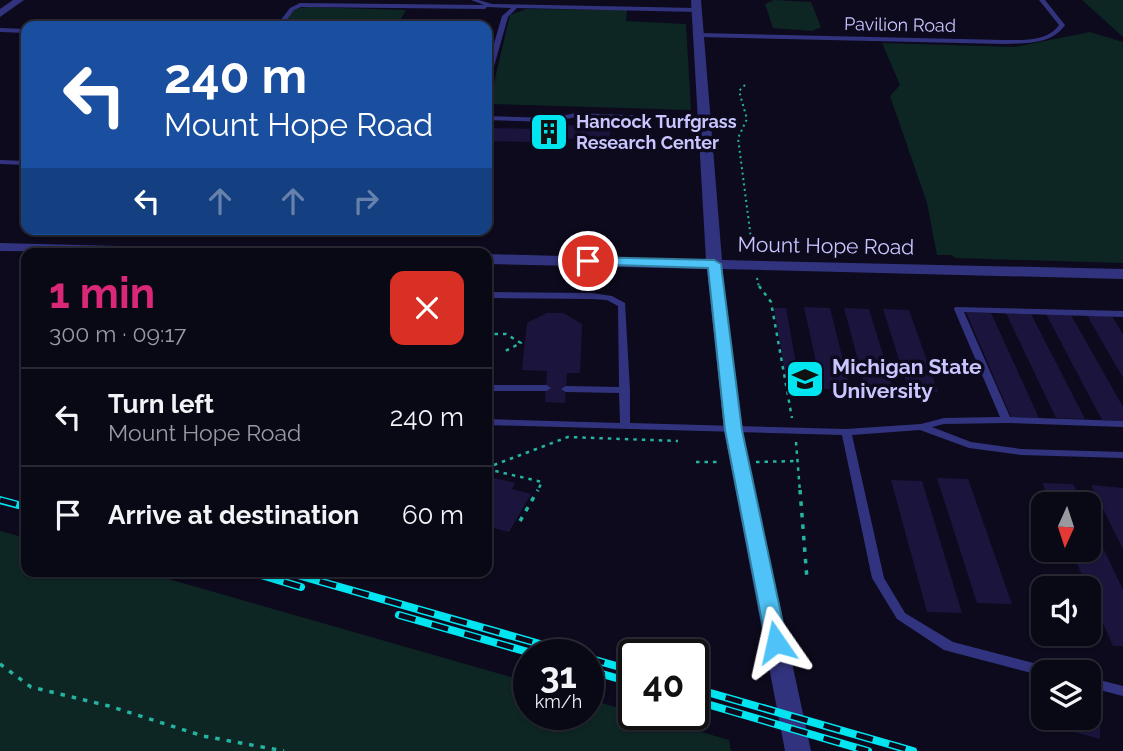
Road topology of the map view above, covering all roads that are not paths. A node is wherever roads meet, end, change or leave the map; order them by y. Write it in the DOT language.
graph roads {
  1 [pos="19,0"];
  2 [pos="406,0"];
  3 [pos="474,0"];
  4 [pos="583,0"];
  5 [pos="1042,0"];
  6 [pos="697,5"];
  7 [pos="491,6"];
  8 [pos="515,7"];
  9 [pos="400,8"];
  10 [pos="583,8"];
  11 [pos="0,14"];
  12 [pos="283,21"];
  13 [pos="0,30"];
  14 [pos="21,31"];
  15 [pos="699,35"];
  16 [pos="494,55"];
  17 [pos="492,62"];
  18 [pos="492,118"];
  19 [pos="705,120"];
  20 [pos="0,162"];
  21 [pos="21,163"];
  22 [pos="0,247"];
  23 [pos="39,248"];
  24 [pos="492,259"];
  25 [pos="714,264"];
  26 [pos="1123,274"];
  27 [pos="492,295"];
  28 [pos="1123,314"];
  29 [pos="492,388"];
  30 [pos="546,388"];
  31 [pos="566,389"];
  32 [pos="625,390"];
  33 [pos="1006,420"];
  34 [pos="492,422"];
  35 [pos="1123,424"];
  36 [pos="625,426"];
  37 [pos="921,426"];
  38 [pos="733,430"];
  39 [pos="845,432"];
  40 [pos="1123,456"];
  41 [pos="1031,667"];
  42 [pos="1101,685"];
  43 [pos="1123,691"];
  44 [pos="798,751"];
  1 -- 11 [label="street"];
  2 -- 9 [label="lane"];
  3 -- 7 [label="lane"];
  4 -- 10 [label="lane"];
  5 -- 15 [label="lane, Pavilion Road"];
  6 -- 10 [label="lane"];
  6 -- 15 [label="street"];
  7 -- 8 [label="lane"];
  7 -- 9 [label="lane"];
  8 -- 10 [label="lane"];
  8 -- 16 [label="lane"];
  9 -- 12 [label="lane"];
  13 -- 14 [label="lane"];
  15 -- 19 [label="street"];
  16 -- 17 [label="lane"];
  18 -- 19 [label="lane"];
  19 -- 25 [label="street"];
  20 -- 21 [label="lane"];
  22 -- 23 [label="street"];
  24 -- 25 [label="street, Mount Hope Road"];
  25 -- 26 [label="street, Mount Hope Road"];
  25 -- 38 [label="street"];
  27 -- 32 [label="lane"];
  28 -- 33 [label="lane"];
  29 -- 30 [label="lane"];
  31 -- 32 [label="lane"];
  32 -- 36 [label="lane"];
  33 -- 35 [label="lane"];
  33 -- 37 [label="lane"];
  34 -- 36 [label="lane"];
  36 -- 38 [label="lane"];
  37 -- 39 [label="lane"];
  37 -- 40 [label="lane"];
  38 -- 39 [label="lane"];
  38 -- 44 [label="street"];
  39 -- 41 [label="lane"];
  42 -- 43 [label="lane"];
}
